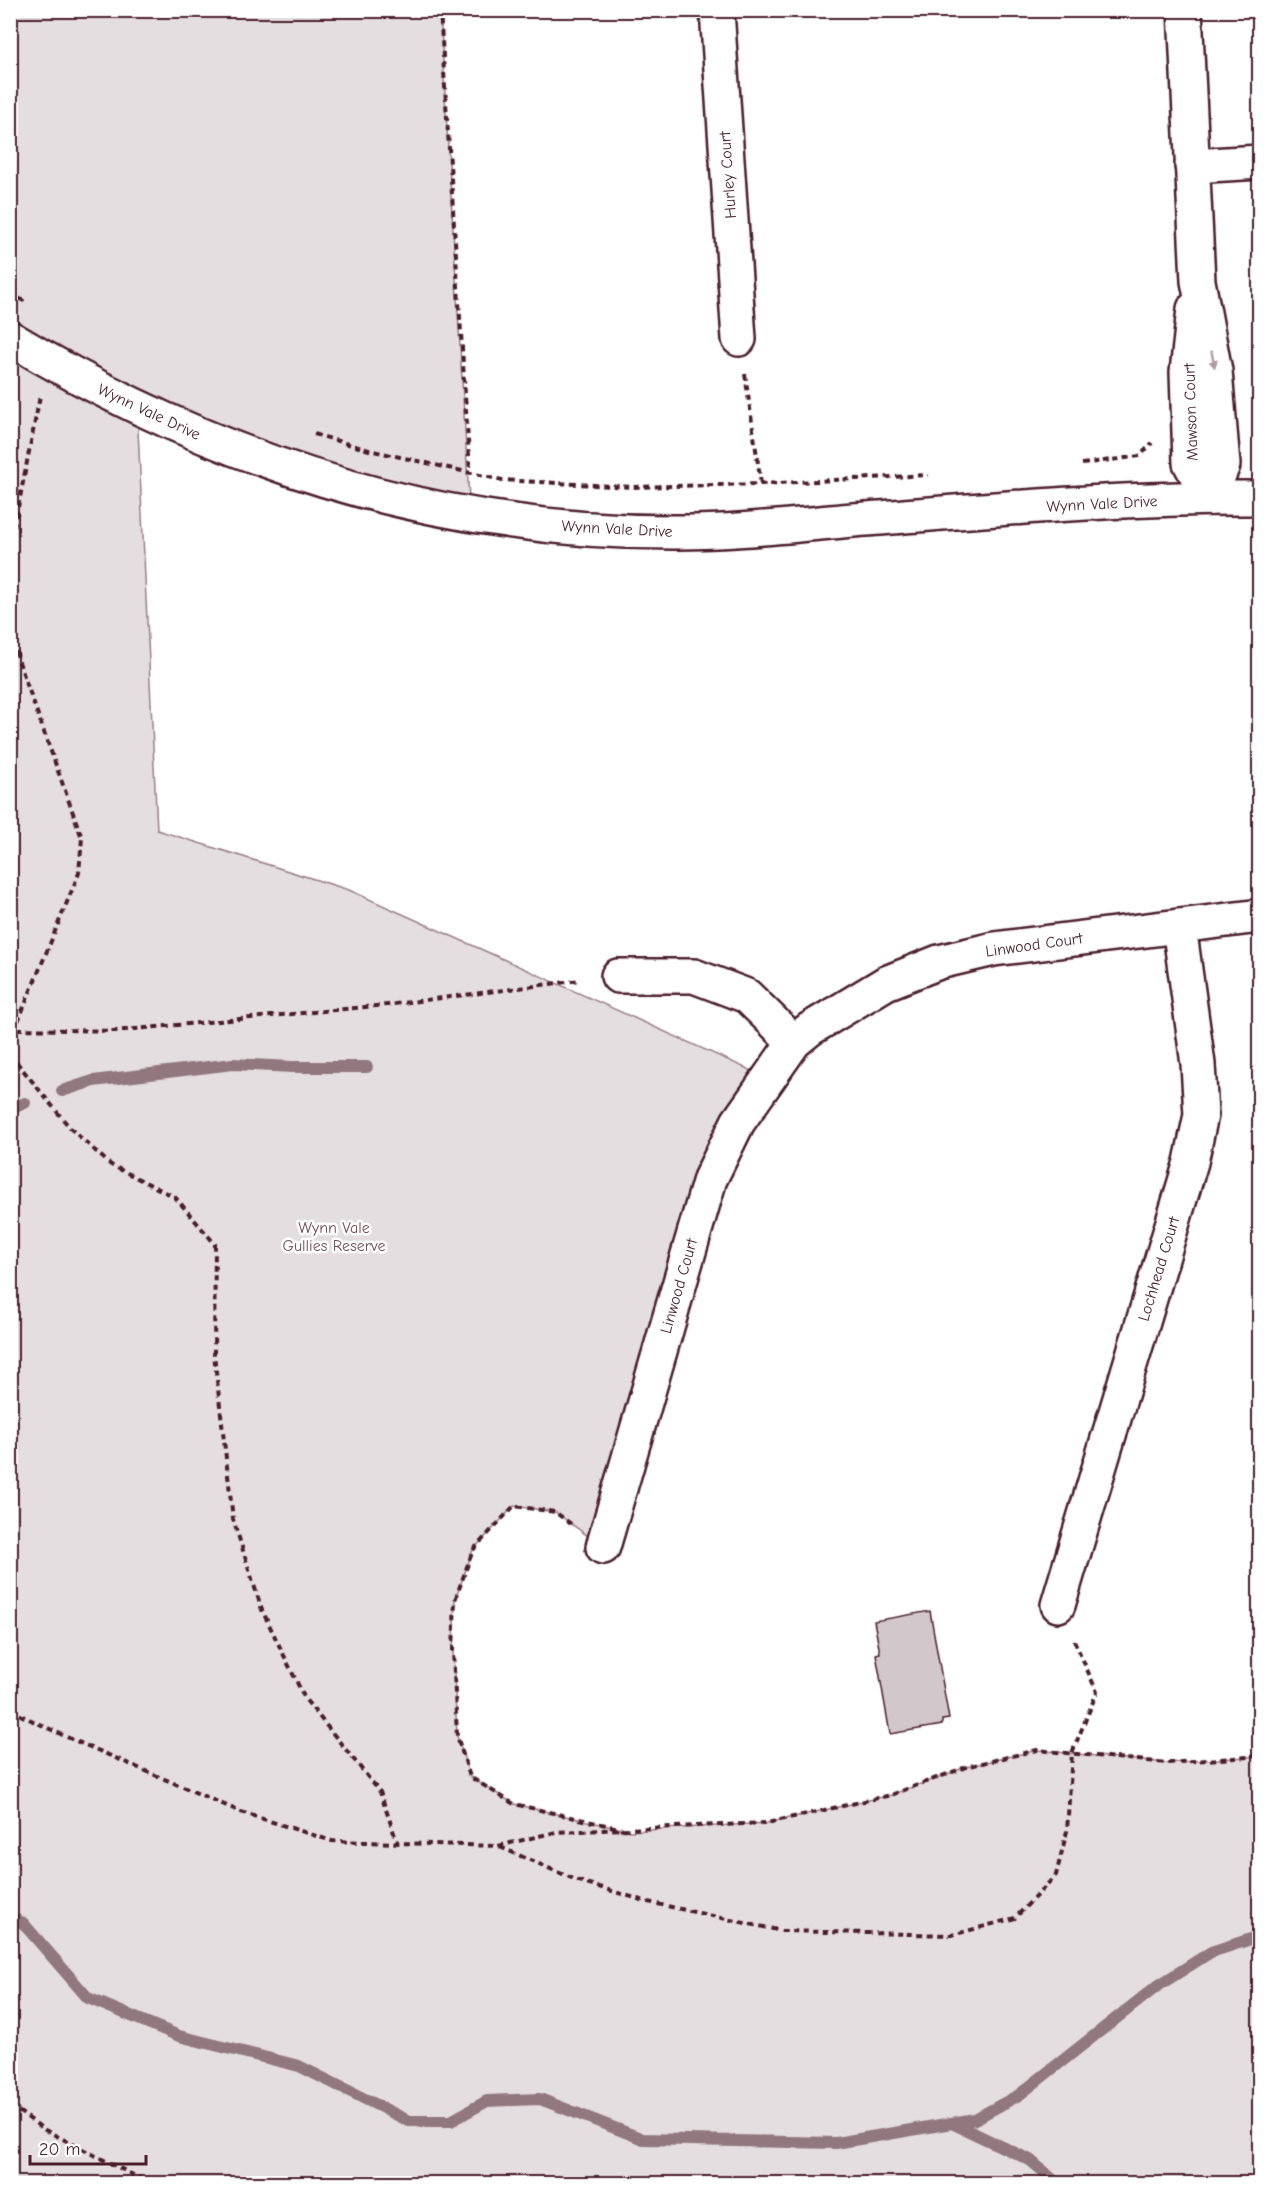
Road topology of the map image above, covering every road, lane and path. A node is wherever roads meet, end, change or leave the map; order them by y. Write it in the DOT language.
graph roads {
  1 [pos="440,10"];
  2 [pos="717,10"];
  3 [pos="1185,10"];
  4 [pos="1260,162"];
  5 [pos="1192,166"];
  6 [pos="1198,281"];
  7 [pos="10,293"];
  8 [pos="31,305"];
  9 [pos="10,338"];
  10 [pos="739,339"];
  11 [pos="48,360"];
  12 [pos="1189,428"];
  13 [pos="303,431"];
  14 [pos="1070,465"];
  15 [pos="470,471"];
  16 [pos="935,474"];
  17 [pos="761,484"];
  18 [pos="1209,498"];
  19 [pos="1260,498"];
  20 [pos="10,548"];
  21 [pos="10,631"];
  22 [pos="1260,916"];
  23 [pos="1179,926"];
  24 [pos="618,976"];
  25 [pos="17,1029"];
  26 [pos="10,1041"];
  27 [pos="794,1042"];
  28 [pos="10,1054"];
  29 [pos="603,1547"];
  30 [pos="1058,1605"];
  31 [pos="10,1710"];
  32 [pos="1072,1753"];
  33 [pos="1260,1756"];
  34 [pos="630,1831"];
  35 [pos="397,1842"];
  36 [pos="498,1846"];
  37 [pos="10,2105"];
  38 [pos="151,2184"];
  1 -- 15 [label="path"];
  2 -- 10 [label="street, Hurley Court"];
  3 -- 5 [label="street, Mawson Court"];
  4 -- 5 [label="street"];
  5 -- 6 [label="street, Mawson Court"];
  6 -- 12 [label="street, Mawson Court"];
  6 -- 18 [label="street, Mawson Court, one-way"];
  7 -- 8 [label="path"];
  9 -- 11 [label="street, Wynn Vale Drive"];
  10 -- 17 [label="path"];
  11 -- 18 [label="street, Wynn Vale Drive"];
  11 -- 20 [label="path"];
  12 -- 14 [label="path"];
  12 -- 18 [label="street, Mawson Court"];
  13 -- 15 [label="path"];
  15 -- 17 [label="path"];
  16 -- 17 [label="path"];
  18 -- 19 [label="street, Wynn Vale Drive"];
  21 -- 25 [label="path"];
  22 -- 23 [label="street, Linwood Court"];
  23 -- 27 [label="street, Linwood Court"];
  23 -- 30 [label="street, Lochhead Court"];
  24 -- 25 [label="path"];
  24 -- 27 [label="street"];
  25 -- 26 [label="path"];
  27 -- 29 [label="street, Linwood Court"];
  28 -- 35 [label="path"];
  29 -- 34 [label="path"];
  30 -- 32 [label="path"];
  31 -- 35 [label="path"];
  32 -- 33 [label="path"];
  32 -- 34 [label="path"];
  32 -- 36 [label="path"];
  34 -- 36 [label="path"];
  35 -- 36 [label="path"];
  37 -- 38 [label="path"];
}
